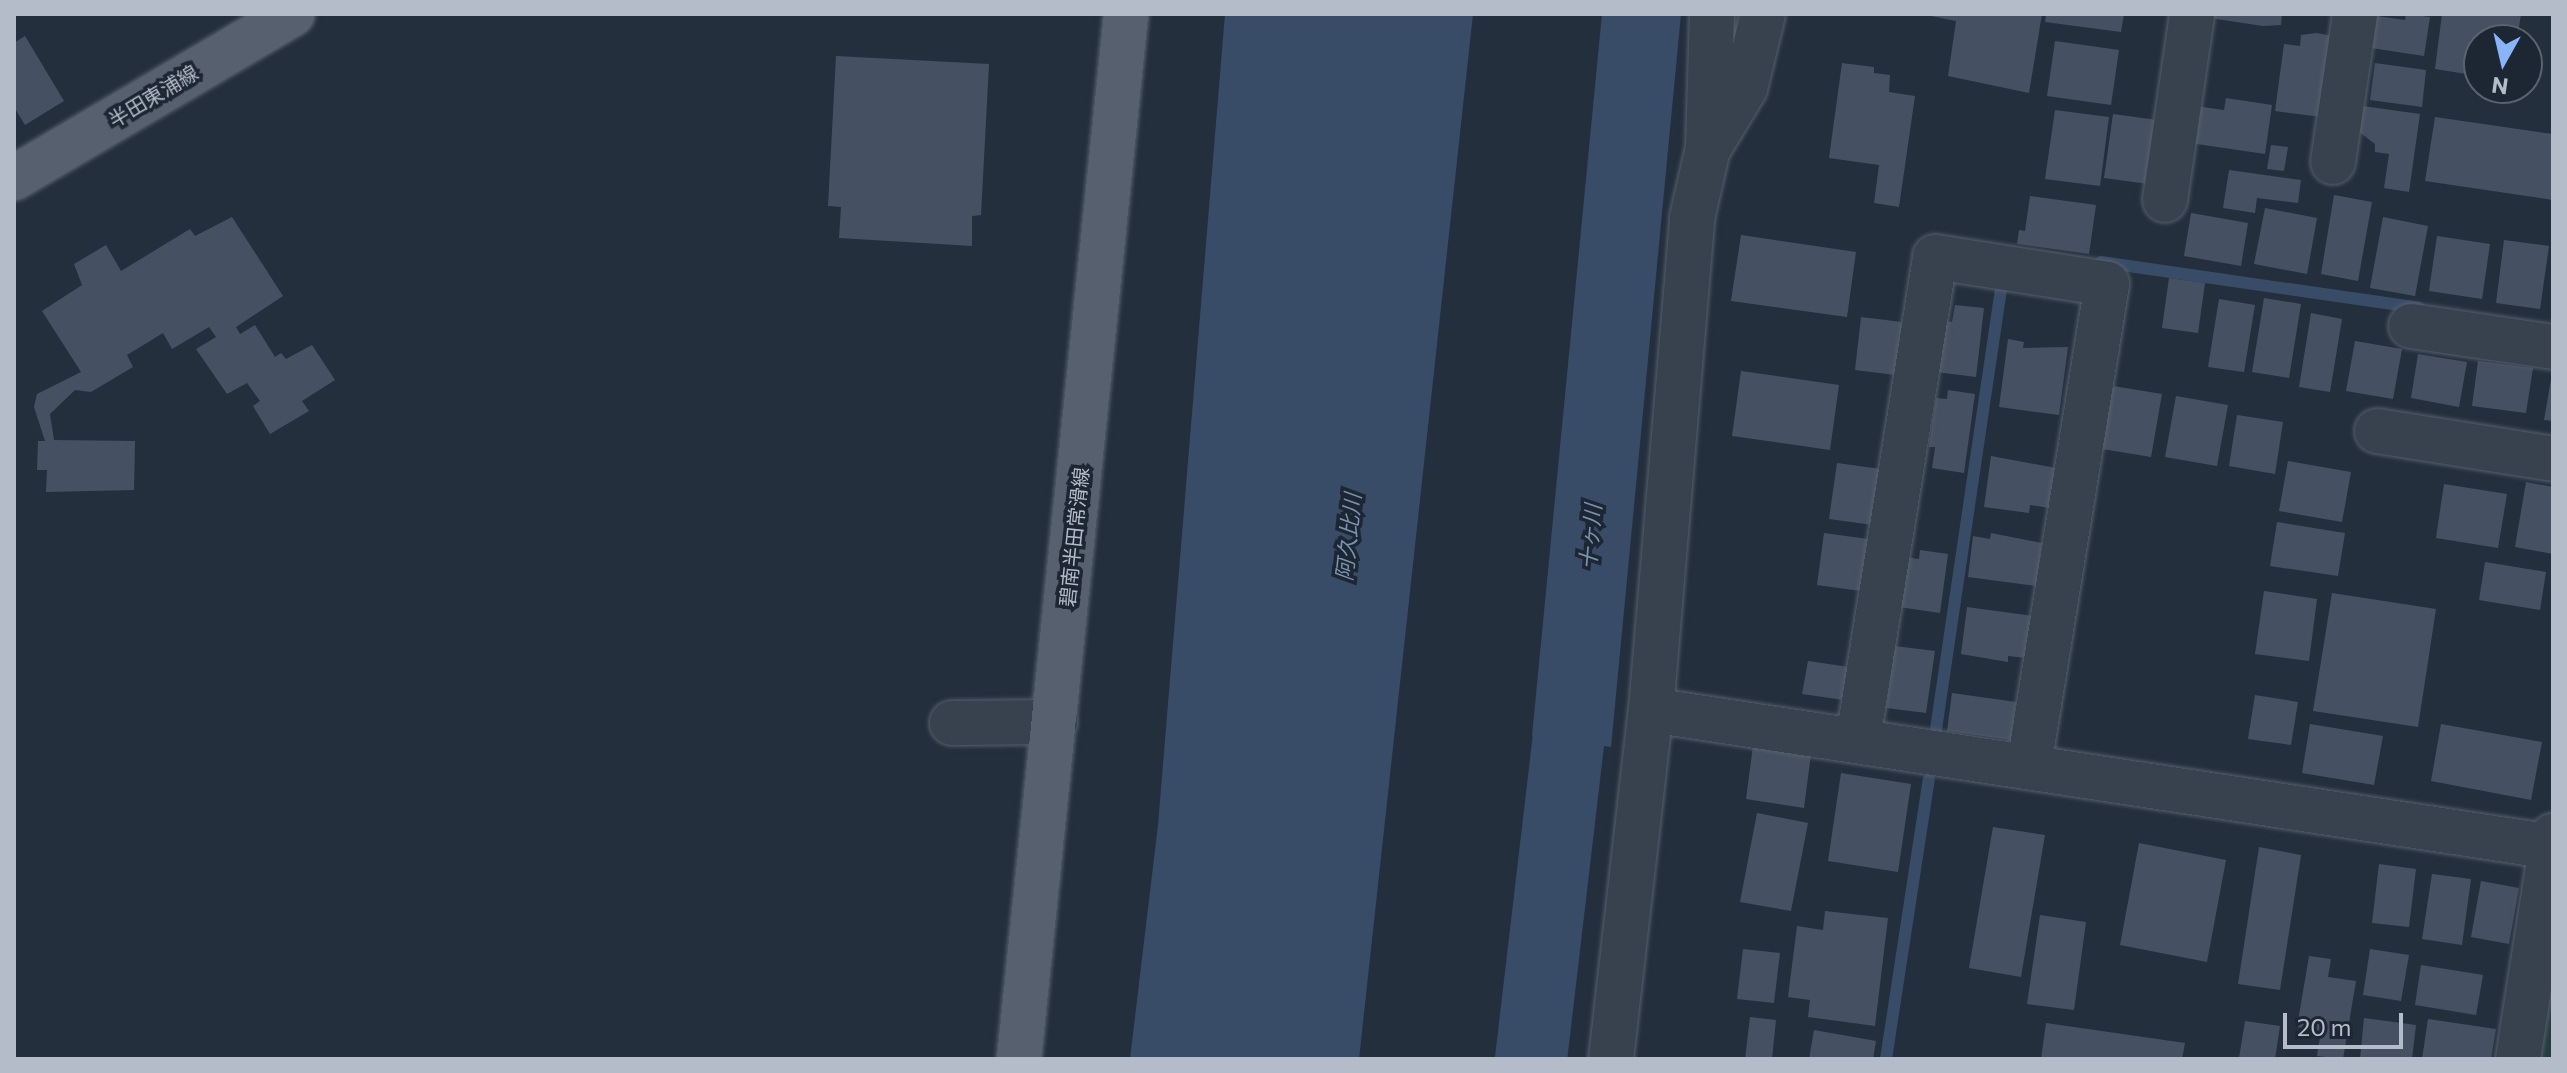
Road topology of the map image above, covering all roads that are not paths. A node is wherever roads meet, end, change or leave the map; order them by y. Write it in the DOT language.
graph roads {
  1 [pos="292,14"];
  2 [pos="1126,14"];
  3 [pos="1712,14"];
  4 [pos="1763,14"];
  5 [pos="2192,14"];
  6 [pos="2355,14"];
  7 [pos="1708,148"];
  8 [pos="2333,162"];
  9 [pos="14,178"];
  10 [pos="2165,200"];
  11 [pos="2411,326"];
  12 [pos="2553,347"];
  13 [pos="2377,431"];
  14 [pos="2553,459"];
  15 [pos="1651,710"];
  16 [pos="1055,722"];
  17 [pos="952,723"];
  18 [pos="1858,739"];
  19 [pos="2029,765"];
  20 [pos="2552,843"];
  21 [pos="1019,1059"];
  22 [pos="1611,1059"];
  23 [pos="2518,1059"];
  1 -- 9 [label="main road, 半田東浦線"];
  2 -- 16 [label="main road, 碧南半田常滑線"];
  3 -- 7 [label="street"];
  4 -- 7 [label="street"];
  5 -- 10 [label="street"];
  6 -- 8 [label="street"];
  7 -- 15 [label="street"];
  11 -- 12 [label="street"];
  13 -- 14 [label="street"];
  15 -- 18 [label="street"];
  15 -- 22 [label="street"];
  16 -- 17 [label="street"];
  16 -- 21 [label="main road, 碧南半田常滑線"];
  18 -- 19 [label="street"];
  18 -- 19 [label="street"];
  19 -- 20 [label="street"];
  20 -- 23 [label="street"];
}
